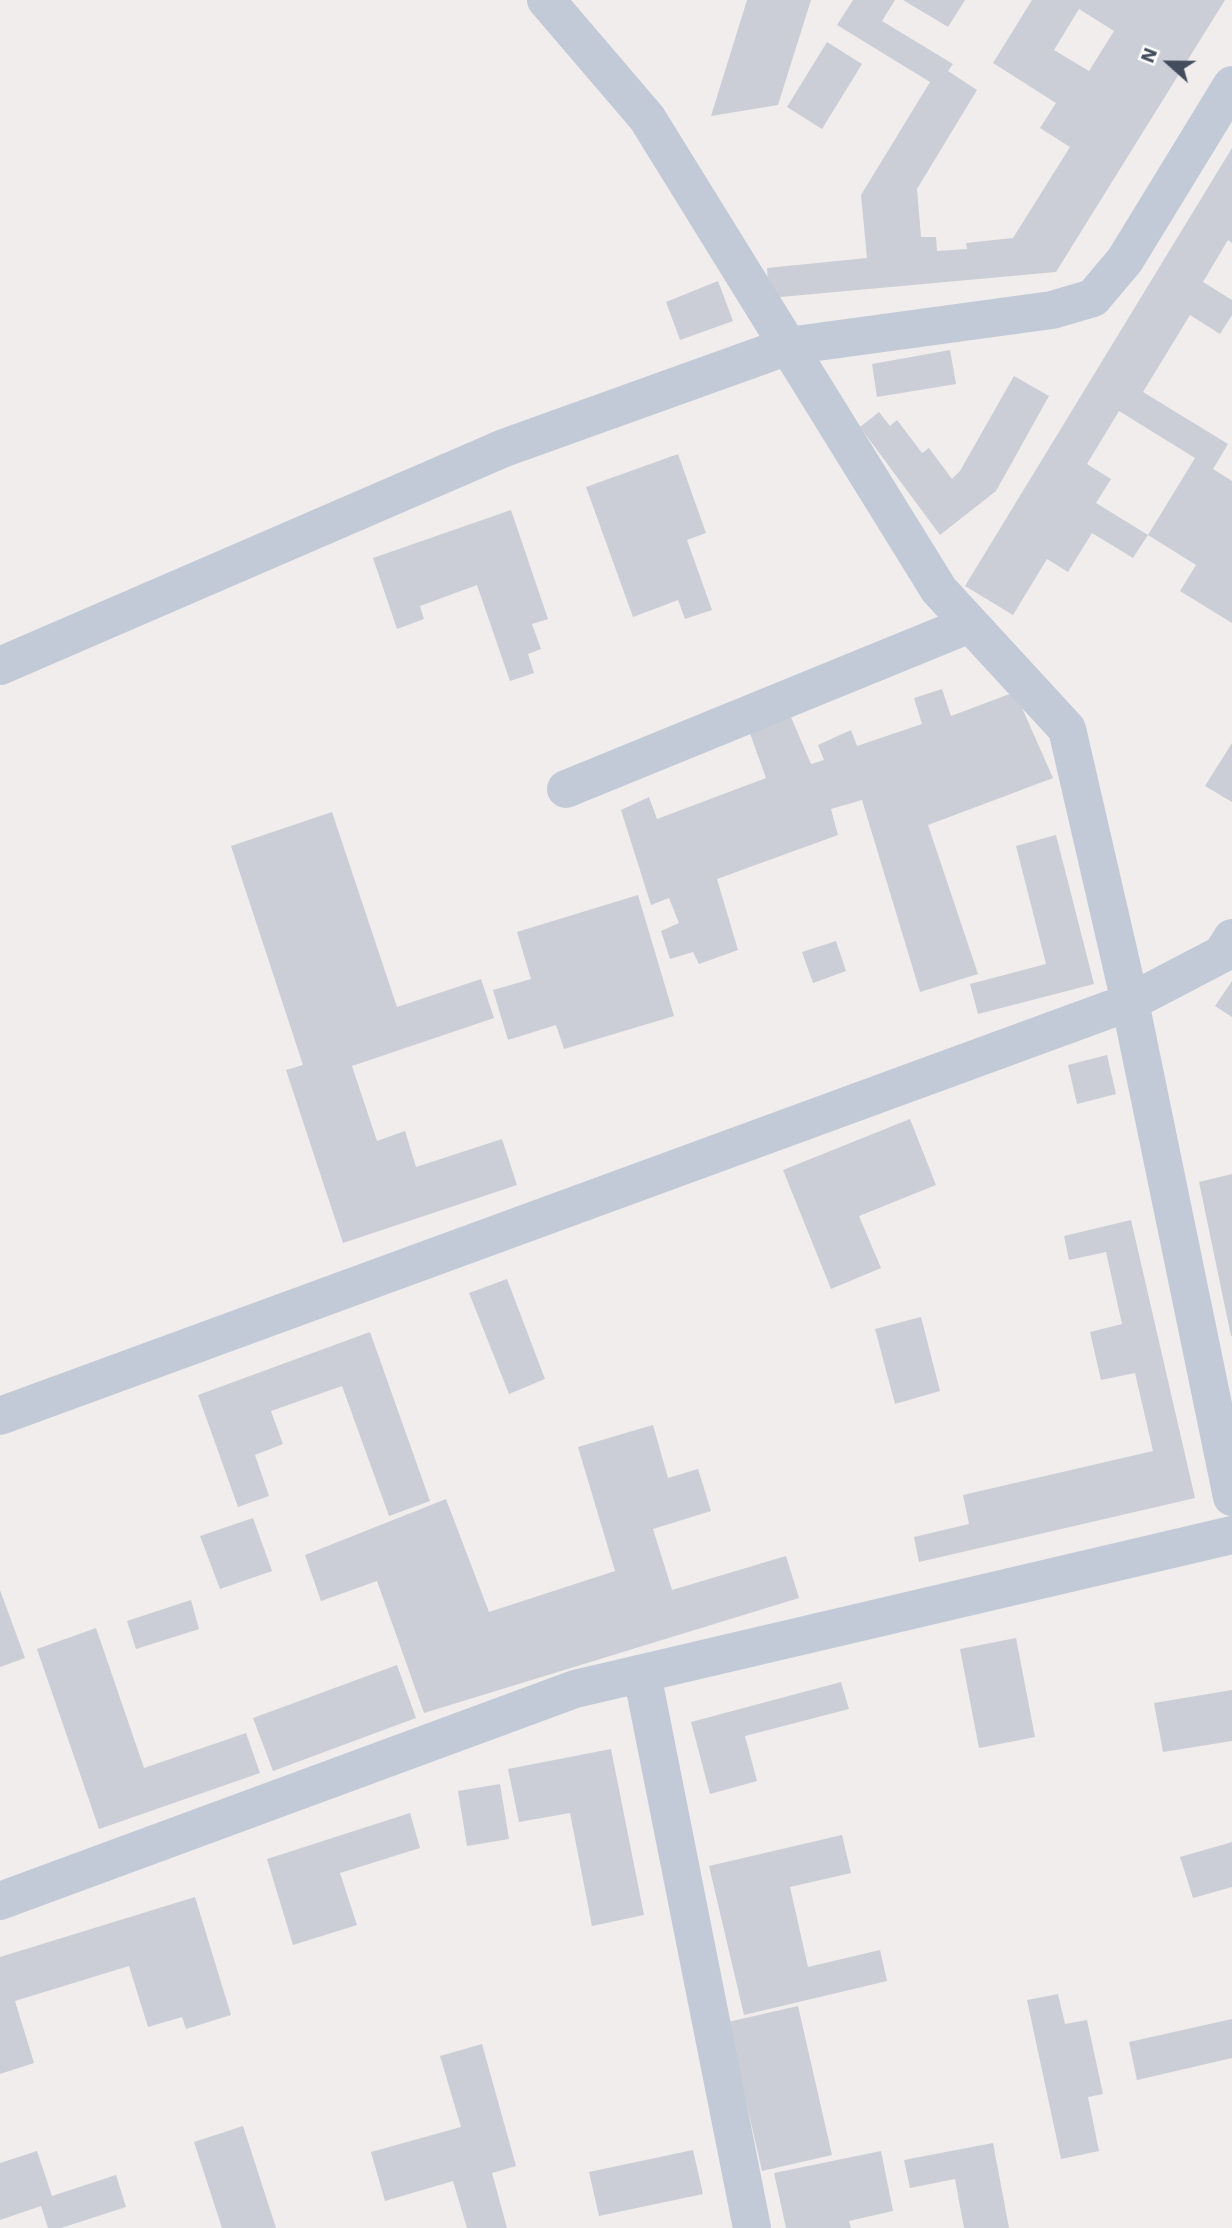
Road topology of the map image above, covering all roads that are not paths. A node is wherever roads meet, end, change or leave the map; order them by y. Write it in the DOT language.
graph roads {
  1 [pos="546,0"];
  2 [pos="1232,85"];
  3 [pos="788,346"];
  4 [pos="970,624"];
  5 [pos="0,666"];
  6 [pos="566,789"];
  7 [pos="1232,938"];
  8 [pos="1130,1002"];
  9 [pos="0,1416"];
  10 [pos="1232,1497"];
  11 [pos="1232,1535"];
  12 [pos="642,1674"];
  13 [pos="0,1901"];
  14 [pos="752,2228"];
  1 -- 3 [label="street"];
  2 -- 3 [label="street"];
  3 -- 4 [label="street"];
  3 -- 5 [label="street"];
  4 -- 6 [label="street"];
  4 -- 8 [label="street"];
  7 -- 8 [label="street"];
  8 -- 9 [label="street"];
  8 -- 10 [label="street"];
  11 -- 12 [label="street"];
  12 -- 13 [label="street"];
  12 -- 14 [label="street"];
}
